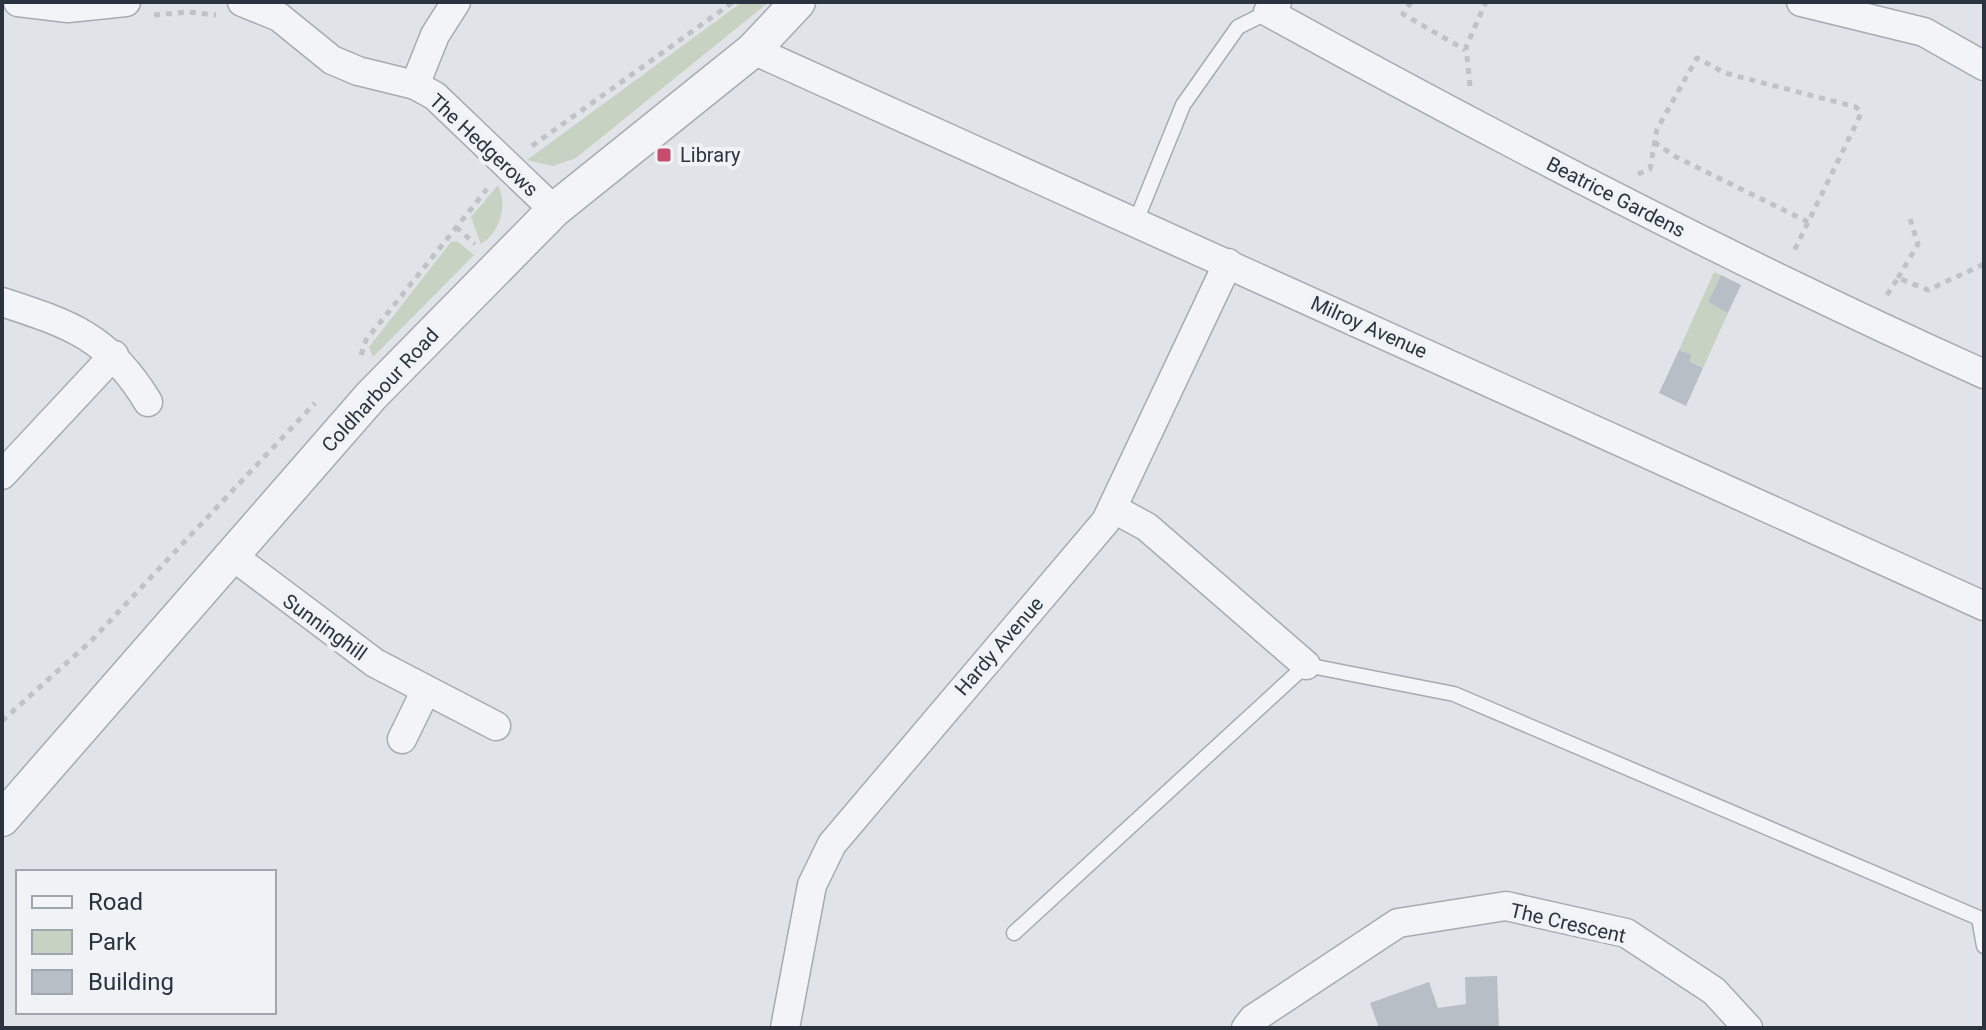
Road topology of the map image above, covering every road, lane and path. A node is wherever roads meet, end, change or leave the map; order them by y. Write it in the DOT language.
graph roads {
  1 [pos="18,2"];
  2 [pos="456,2"];
  3 [pos="733,2"];
  4 [pos="798,2"];
  5 [pos="1411,2"];
  6 [pos="1486,2"];
  7 [pos="1801,2"];
  8 [pos="1272,7"];
  9 [pos="137,9"];
  10 [pos="231,9"];
  11 [pos="753,50"];
  12 [pos="1465,50"];
  13 [pos="1984,66"];
  14 [pos="415,85"];
  15 [pos="1471,98"];
  16 [pos="1654,142"];
  17 [pos="509,166"];
  18 [pos="1627,178"];
  19 [pos="554,210"];
  20 [pos="1910,219"];
  21 [pos="1136,221"];
  22 [pos="1808,222"];
  23 [pos="1789,261"];
  24 [pos="1228,263"];
  25 [pos="1984,264"];
  26 [pos="1898,278"];
  27 [pos="1912,285"];
  28 [pos="2,302"];
  29 [pos="114,355"];
  30 [pos="359,358"];
  31 [pos="1984,374"];
  32 [pos="319,398"];
  33 [pos="148,402"];
  34 [pos="2,475"];
  35 [pos="1114,509"];
  36 [pos="230,554"];
  37 [pos="1984,606"];
  38 [pos="1306,665"];
  39 [pos="426,690"];
  40 [pos="2,721"];
  41 [pos="496,726"];
  42 [pos="402,739"];
  43 [pos="2,819"];
  44 [pos="1014,933"];
  45 [pos="1984,946"];
  46 [pos="785,1028"];
  47 [pos="1246,1028"];
  48 [pos="1748,1028"];
  1 -- 9 [label="street"];
  2 -- 14 [label="street"];
  3 -- 17 [label="path"];
  4 -- 11 [label="street, Coldharbour Road"];
  5 -- 12 [label="path"];
  6 -- 12 [label="path"];
  7 -- 13 [label="street"];
  8 -- 21 [label="lane"];
  8 -- 31 [label="street, Beatrice Gardens"];
  9 -- 10 [label="path"];
  10 -- 14 [label="street, The Hedgerows"];
  11 -- 19 [label="street, Coldharbour Road"];
  11 -- 21 [label="street, Milroy Avenue"];
  12 -- 15 [label="path"];
  14 -- 17 [label="street, The Hedgerows"];
  16 -- 18 [label="path"];
  16 -- 22 [label="path"];
  16 -- 22 [label="path"];
  17 -- 19 [label="street, The Hedgerows"];
  17 -- 30 [label="path"];
  19 -- 36 [label="street, Coldharbour Road"];
  20 -- 26 [label="path"];
  21 -- 24 [label="street, Milroy Avenue"];
  22 -- 23 [label="path"];
  24 -- 35 [label="street, Hardy Avenue"];
  24 -- 37 [label="street, Milroy Avenue"];
  25 -- 27 [label="path"];
  28 -- 29 [label="street"];
  29 -- 33 [label="street"];
  29 -- 34 [label="street"];
  32 -- 40 [label="path"];
  35 -- 38 [label="street"];
  35 -- 46 [label="street, Hardy Avenue"];
  36 -- 39 [label="street, Sunninghill"];
  36 -- 43 [label="street, Coldharbour Road"];
  38 -- 44 [label="lane"];
  38 -- 45 [label="lane"];
  39 -- 41 [label="street, Sunninghill"];
  39 -- 42 [label="street"];
  47 -- 48 [label="street, The Crescent"];
}
